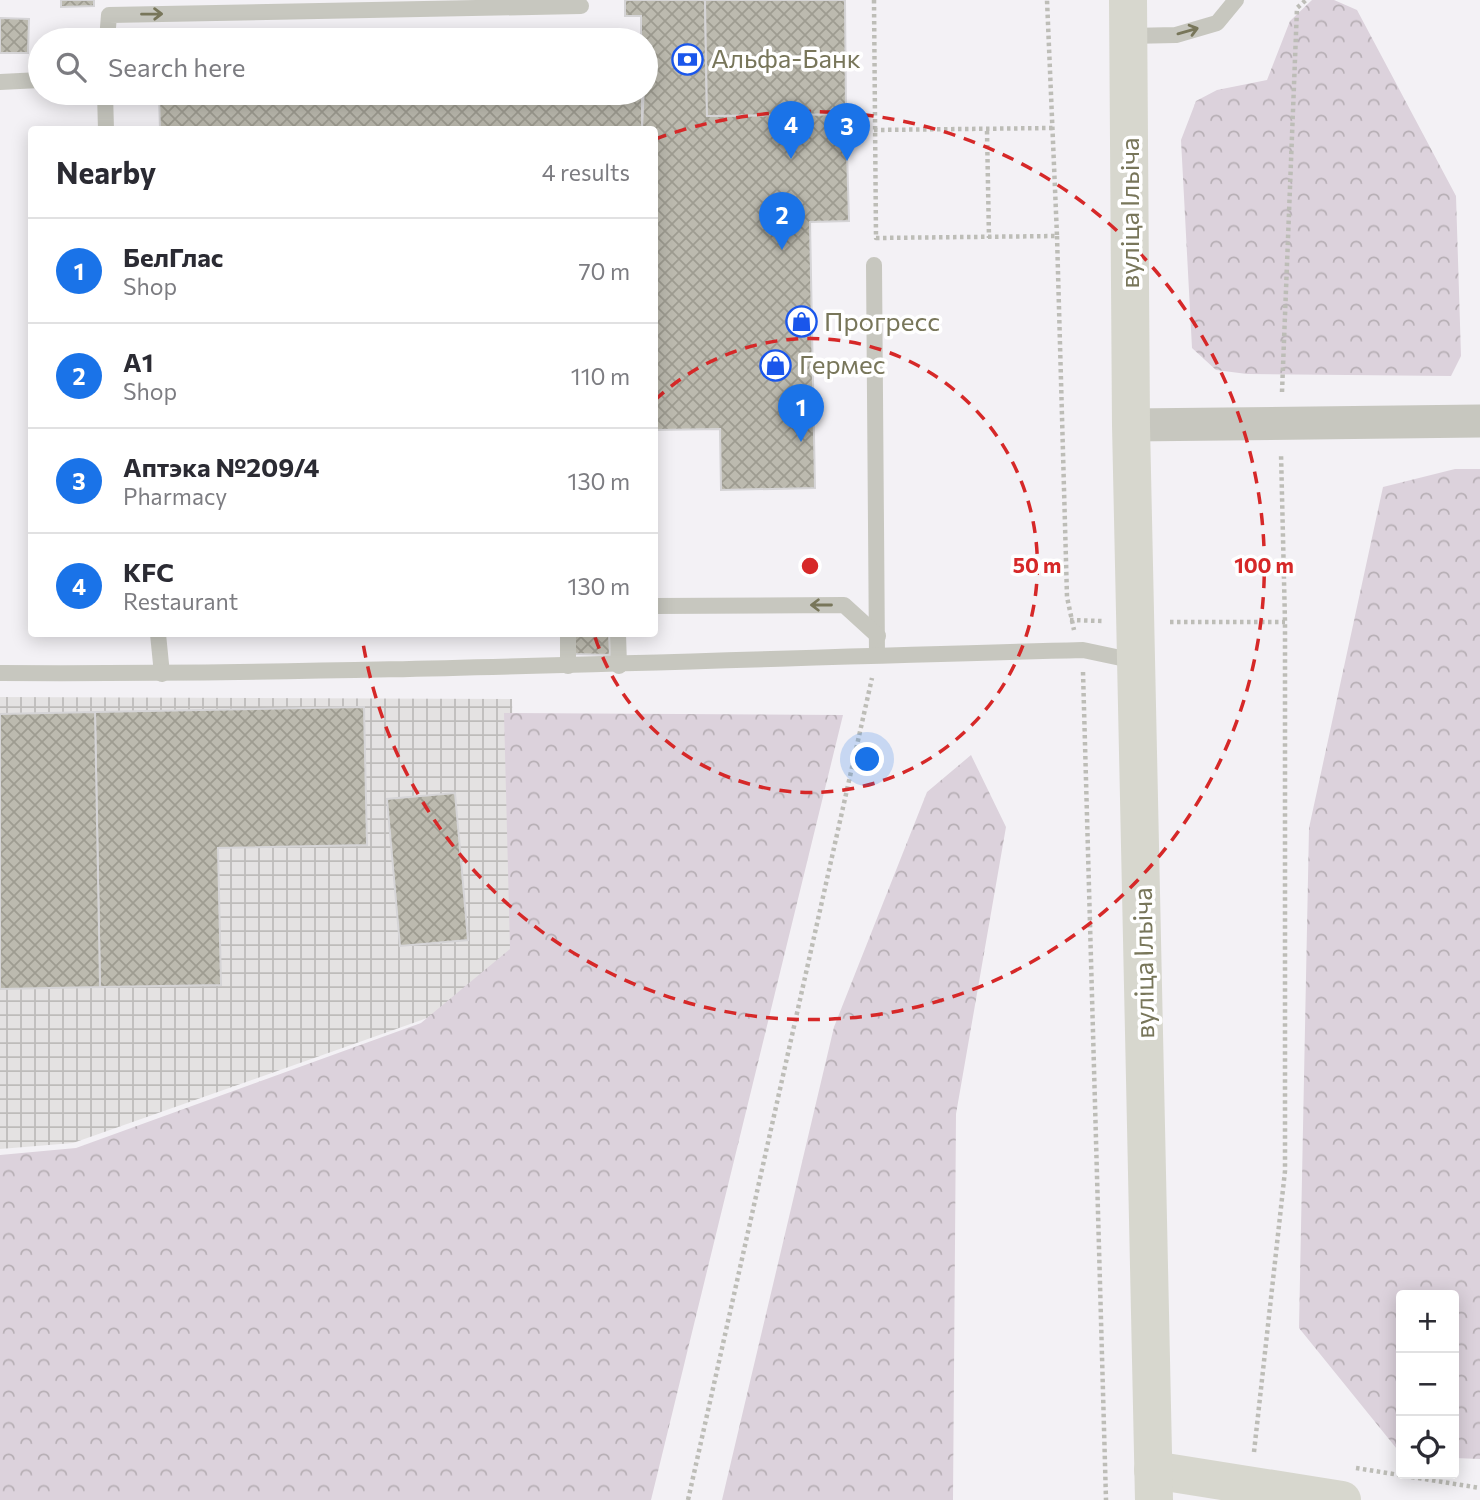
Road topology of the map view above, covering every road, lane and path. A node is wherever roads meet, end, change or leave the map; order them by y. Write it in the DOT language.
graph roads {
  1 [pos="874,0"];
  2 [pos="1047,0"];
  3 [pos="1236,0"];
  4 [pos="1306,0"];
  5 [pos="515,3"];
  6 [pos="362,4"];
  7 [pos="582,6"];
  8 [pos="109,7"];
  9 [pos="1129,18"];
  10 [pos="108,28"];
  11 [pos="28,81"];
  12 [pos="0,82"];
  13 [pos="105,105"];
  14 [pos="106,126"];
  15 [pos="1053,128"];
  16 [pos="874,130"];
  17 [pos="986,131"];
  18 [pos="1057,236"];
  19 [pos="989,238"];
  20 [pos="874,265"];
  21 [pos="1480,421"];
  22 [pos="1280,423"];
  23 [pos="1131,425"];
  24 [pos="658,606"];
  25 [pos="1070,620"];
  26 [pos="1137,622"];
  27 [pos="1284,622"];
  28 [pos="878,636"];
  29 [pos="158,637"];
  30 [pos="570,638"];
  31 [pos="615,638"];
  32 [pos="1083,650"];
  33 [pos="877,655"];
  34 [pos="1137,662"];
  35 [pos="568,666"];
  36 [pos="619,666"];
  37 [pos="0,673"];
  38 [pos="162,674"];
  39 [pos="1266,1454"];
  40 [pos="1344,1483"];
  41 [pos="1153,1485"];
  42 [pos="1480,1488"];
  43 [pos="688,1500"];
  44 [pos="1106,1500"];
  1 -- 16 [label="path"];
  2 -- 15 [label="path"];
  9 -- 3 [label="lane, one-way"];
  4 -- 22 [label="path"];
  5 -- 6 [label="lane"];
  5 -- 7 [label="lane"];
  8 -- 6 [label="lane, one-way"];
  8 -- 10 [label="lane"];
  9 -- 23 [label="main road, вуліца Ільіча"];
  11 -- 12 [label="lane"];
  13 -- 14 [label="lane"];
  15 -- 17 [label="path"];
  15 -- 18 [label="path"];
  16 -- 17 [label="path"];
  16 -- 19 [label="path"];
  17 -- 19 [label="path"];
  18 -- 19 [label="path"];
  18 -- 25 [label="path"];
  20 -- 28 [label="lane"];
  21 -- 22 [label="street"];
  22 -- 23 [label="street"];
  22 -- 27 [label="path"];
  23 -- 26 [label="main road, вуліца Ільіча"];
  28 -- 24 [label="lane, one-way"];
  25 -- 26 [label="path"];
  25 -- 32 [label="path"];
  26 -- 27 [label="path"];
  26 -- 34 [label="main road, вуліца Ільіча"];
  27 -- 39 [label="path"];
  28 -- 33 [label="lane"];
  29 -- 38 [label="lane"];
  30 -- 35 [label="lane"];
  31 -- 36 [label="lane"];
  32 -- 33 [label="lane"];
  32 -- 34 [label="lane"];
  32 -- 44 [label="path"];
  33 -- 36 [label="lane"];
  33 -- 43 [label="path"];
  34 -- 41 [label="main road, вуліца Ільіча"];
  35 -- 36 [label="lane"];
  35 -- 38 [label="lane"];
  37 -- 38 [label="lane"];
  40 -- 41 [label="main road"];
  40 -- 42 [label="path"];
}
